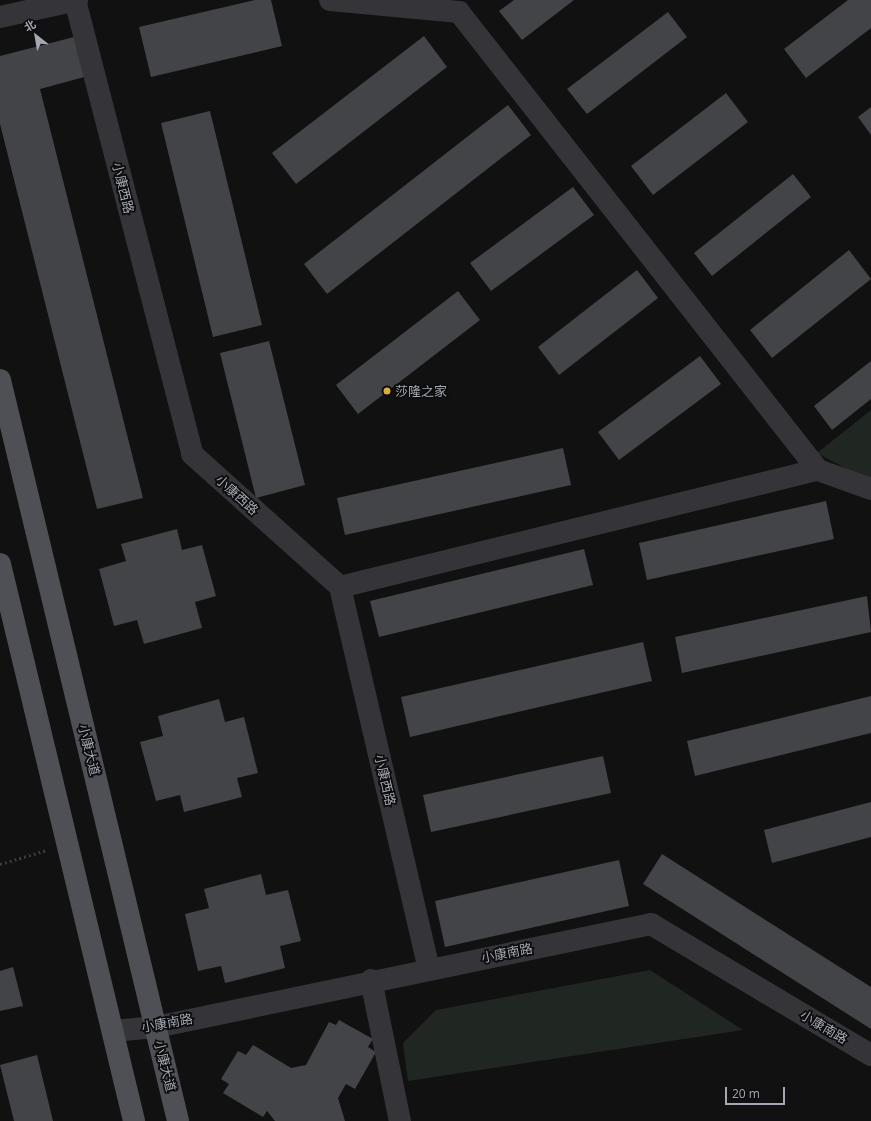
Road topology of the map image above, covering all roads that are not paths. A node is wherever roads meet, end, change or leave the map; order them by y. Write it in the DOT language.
graph roads {
  1 [pos="76,0"];
  2 [pos="330,0"];
  3 [pos="0,17"];
  4 [pos="0,380"];
  5 [pos="818,470"];
  6 [pos="871,489"];
  7 [pos="0,564"];
  8 [pos="340,587"];
  9 [pos="429,968"];
  10 [pos="371,980"];
  11 [pos="156,1027"];
  12 [pos="113,1031"];
  13 [pos="871,1055"];
  14 [pos="134,1121"];
  15 [pos="178,1121"];
  16 [pos="400,1121"];
  1 -- 3 [label="lane"];
  1 -- 8 [label="lane, 小康西路"];
  2 -- 5 [label="lane"];
  4 -- 11 [label="main road, 小康大道"];
  5 -- 6 [label="lane"];
  5 -- 8 [label="lane"];
  7 -- 12 [label="main road"];
  8 -- 9 [label="lane, 小康西路"];
  9 -- 10 [label="lane, 小康南路"];
  9 -- 13 [label="lane, 小康南路"];
  10 -- 11 [label="lane, 小康南路"];
  10 -- 16 [label="lane"];
  11 -- 12 [label="lane, 小康南路"];
  11 -- 15 [label="main road, 小康大道"];
  12 -- 14 [label="main road"];
}
